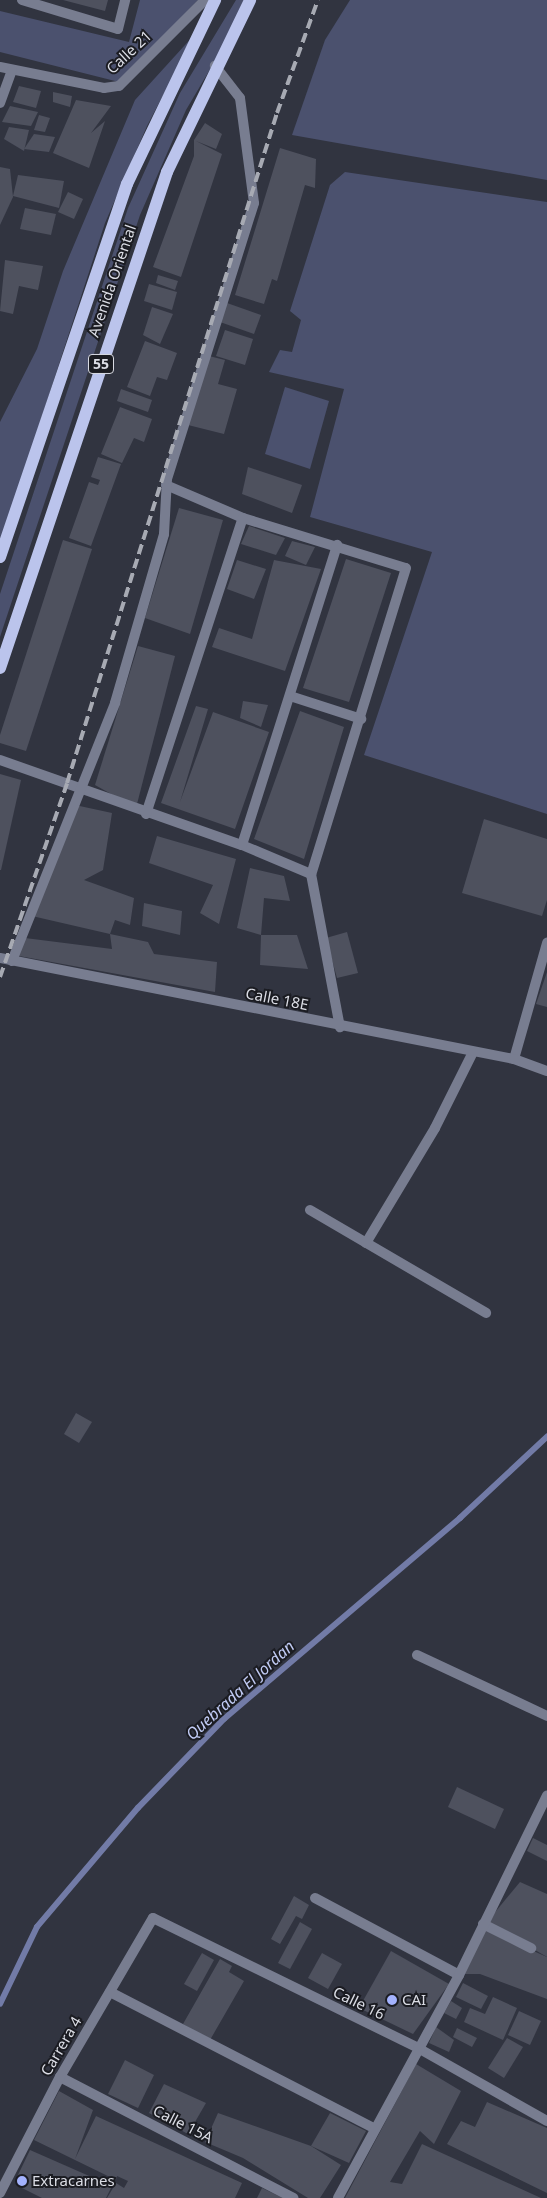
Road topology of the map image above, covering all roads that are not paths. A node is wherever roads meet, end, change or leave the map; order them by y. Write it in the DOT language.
graph roads {
  1 [pos="22,0"];
  2 [pos="125,0"];
  3 [pos="205,0"];
  4 [pos="216,0"];
  5 [pos="250,0"];
  6 [pos="215,66"];
  7 [pos="0,67"];
  8 [pos="12,70"];
  9 [pos="0,103"];
  10 [pos="166,485"];
  11 [pos="243,518"];
  12 [pos="337,545"];
  13 [pos="0,557"];
  14 [pos="0,668"];
  15 [pos="290,696"];
  16 [pos="361,719"];
  17 [pos="0,760"];
  18 [pos="77,787"];
  19 [pos="146,814"];
  20 [pos="242,845"];
  21 [pos="311,874"];
  22 [pos="547,943"];
  23 [pos="0,958"];
  24 [pos="12,961"];
  25 [pos="340,1027"];
  26 [pos="473,1052"];
  27 [pos="514,1059"];
  28 [pos="547,1071"];
  29 [pos="310,1210"];
  30 [pos="366,1243"];
  31 [pos="486,1313"];
  32 [pos="417,1655"];
  33 [pos="547,1716"];
  34 [pos="547,1795"];
  35 [pos="315,1898"];
  36 [pos="154,1918"];
  37 [pos="483,1924"];
  38 [pos="531,1948"];
  39 [pos="459,1974"];
  40 [pos="110,1992"];
  41 [pos="418,2048"];
  42 [pos="60,2077"];
  43 [pos="547,2121"];
  44 [pos="374,2129"];
  45 [pos="0,2193"];
  46 [pos="293,2198"];
  47 [pos="338,2198"];
  1 -- 2 [label="street"];
  3 -- 8 [label="street, Calle 21"];
  4 -- 13 [label="main road, Avenida Oriental / 55"];
  5 -- 6 [label="main road, Avenida Oriental / 55"];
  6 -- 10 [label="street"];
  6 -- 14 [label="main road, Avenida Oriental / 55"];
  7 -- 8 [label="street, Calle 21"];
  8 -- 9 [label="street"];
  10 -- 11 [label="street"];
  10 -- 18 [label="street"];
  11 -- 12 [label="street"];
  11 -- 19 [label="street"];
  12 -- 15 [label="street"];
  12 -- 16 [label="street"];
  15 -- 16 [label="street"];
  15 -- 20 [label="street"];
  16 -- 21 [label="street"];
  17 -- 18 [label="street"];
  18 -- 19 [label="street"];
  18 -- 24 [label="street"];
  19 -- 20 [label="street"];
  20 -- 21 [label="street"];
  21 -- 25 [label="street"];
  22 -- 27 [label="street"];
  23 -- 24 [label="street, Calle 18E"];
  24 -- 25 [label="street, Calle 18E"];
  25 -- 26 [label="street, Calle 18E"];
  26 -- 27 [label="street, Calle 18E"];
  26 -- 30 [label="street"];
  27 -- 28 [label="street, Calle 18E"];
  29 -- 30 [label="street"];
  30 -- 31 [label="street"];
  32 -- 33 [label="street"];
  34 -- 37 [label="street"];
  35 -- 39 [label="street"];
  36 -- 40 [label="street, Carrera 4"];
  36 -- 41 [label="street, Calle 16"];
  37 -- 38 [label="street"];
  37 -- 39 [label="street"];
  39 -- 41 [label="street"];
  40 -- 42 [label="street, Carrera 4"];
  40 -- 44 [label="street"];
  41 -- 43 [label="street, Calle 16"];
  41 -- 44 [label="street"];
  42 -- 45 [label="street, Carrera 4"];
  42 -- 46 [label="street, Calle 15A"];
  44 -- 47 [label="street"];
}
